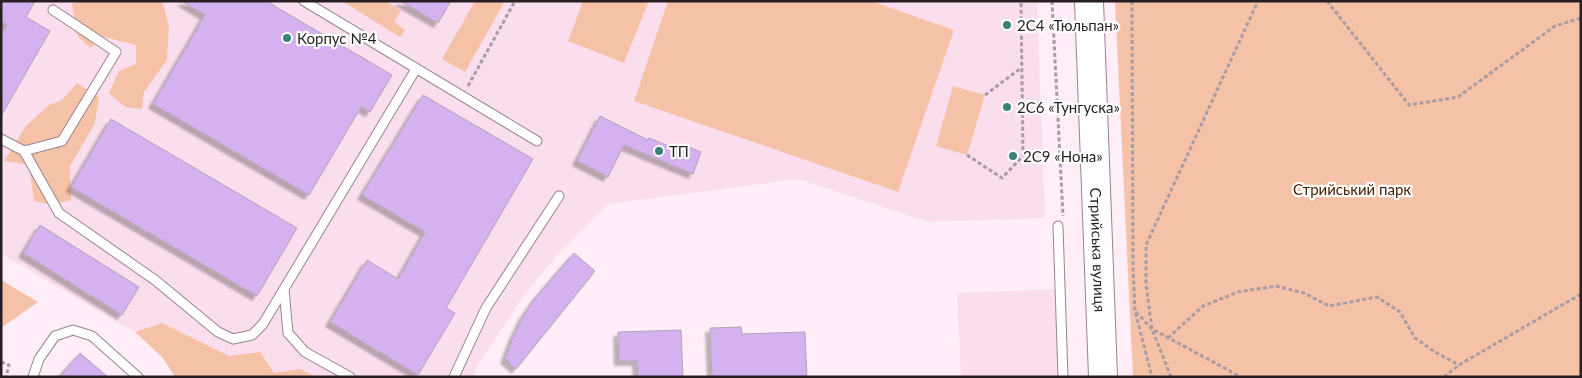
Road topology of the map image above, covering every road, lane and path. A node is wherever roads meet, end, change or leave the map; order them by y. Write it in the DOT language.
graph roads {
  1 [pos="304,1"];
  2 [pos="515,1"];
  3 [pos="1020,1"];
  4 [pos="1052,1"];
  5 [pos="1089,1"];
  6 [pos="1132,1"];
  7 [pos="1258,1"];
  8 [pos="1327,1"];
  9 [pos="318,5"];
  10 [pos="53,10"];
  11 [pos="1581,18"];
  12 [pos="1022,67"];
  13 [pos="416,69"];
  14 [pos="985,95"];
  15 [pos="462,96"];
  16 [pos="1,139"];
  17 [pos="537,141"];
  18 [pos="24,151"];
  19 [pos="967,155"];
  20 [pos="559,196"];
  21 [pos="1063,217"];
  22 [pos="1058,226"];
  23 [pos="284,290"];
  24 [pos="1581,294"];
  25 [pos="1135,311"];
  26 [pos="1152,329"];
  27 [pos="1168,338"];
  28 [pos="1,362"];
  29 [pos="1459,365"];
  30 [pos="6,377"];
  31 [pos="33,377"];
  32 [pos="138,377"];
  33 [pos="350,377"];
  34 [pos="454,377"];
  35 [pos="1063,377"];
  36 [pos="1103,377"];
  37 [pos="1152,377"];
  38 [pos="1171,377"];
  39 [pos="1241,377"];
  40 [pos="1444,377"];
  1 -- 9 [label="lane"];
  2 -- 15 [label="path"];
  3 -- 12 [label="path"];
  4 -- 21 [label="path"];
  5 -- 36 [label="main road, Стрийська вулиця"];
  6 -- 25 [label="path"];
  7 -- 26 [label="path"];
  8 -- 11 [label="path"];
  9 -- 13 [label="lane"];
  10 -- 18 [label="lane"];
  12 -- 14 [label="path"];
  12 -- 19 [label="path"];
  13 -- 15 [label="lane"];
  13 -- 23 [label="lane"];
  15 -- 17 [label="lane"];
  16 -- 18 [label="lane"];
  18 -- 23 [label="lane"];
  20 -- 34 [label="lane"];
  22 -- 35 [label="lane"];
  23 -- 33 [label="lane"];
  24 -- 29 [label="path"];
  25 -- 26 [label="path"];
  25 -- 37 [label="path"];
  26 -- 27 [label="path"];
  26 -- 38 [label="path"];
  27 -- 29 [label="path"];
  27 -- 39 [label="path"];
  28 -- 30 [label="path"];
  29 -- 40 [label="path"];
  31 -- 32 [label="lane"];
}
